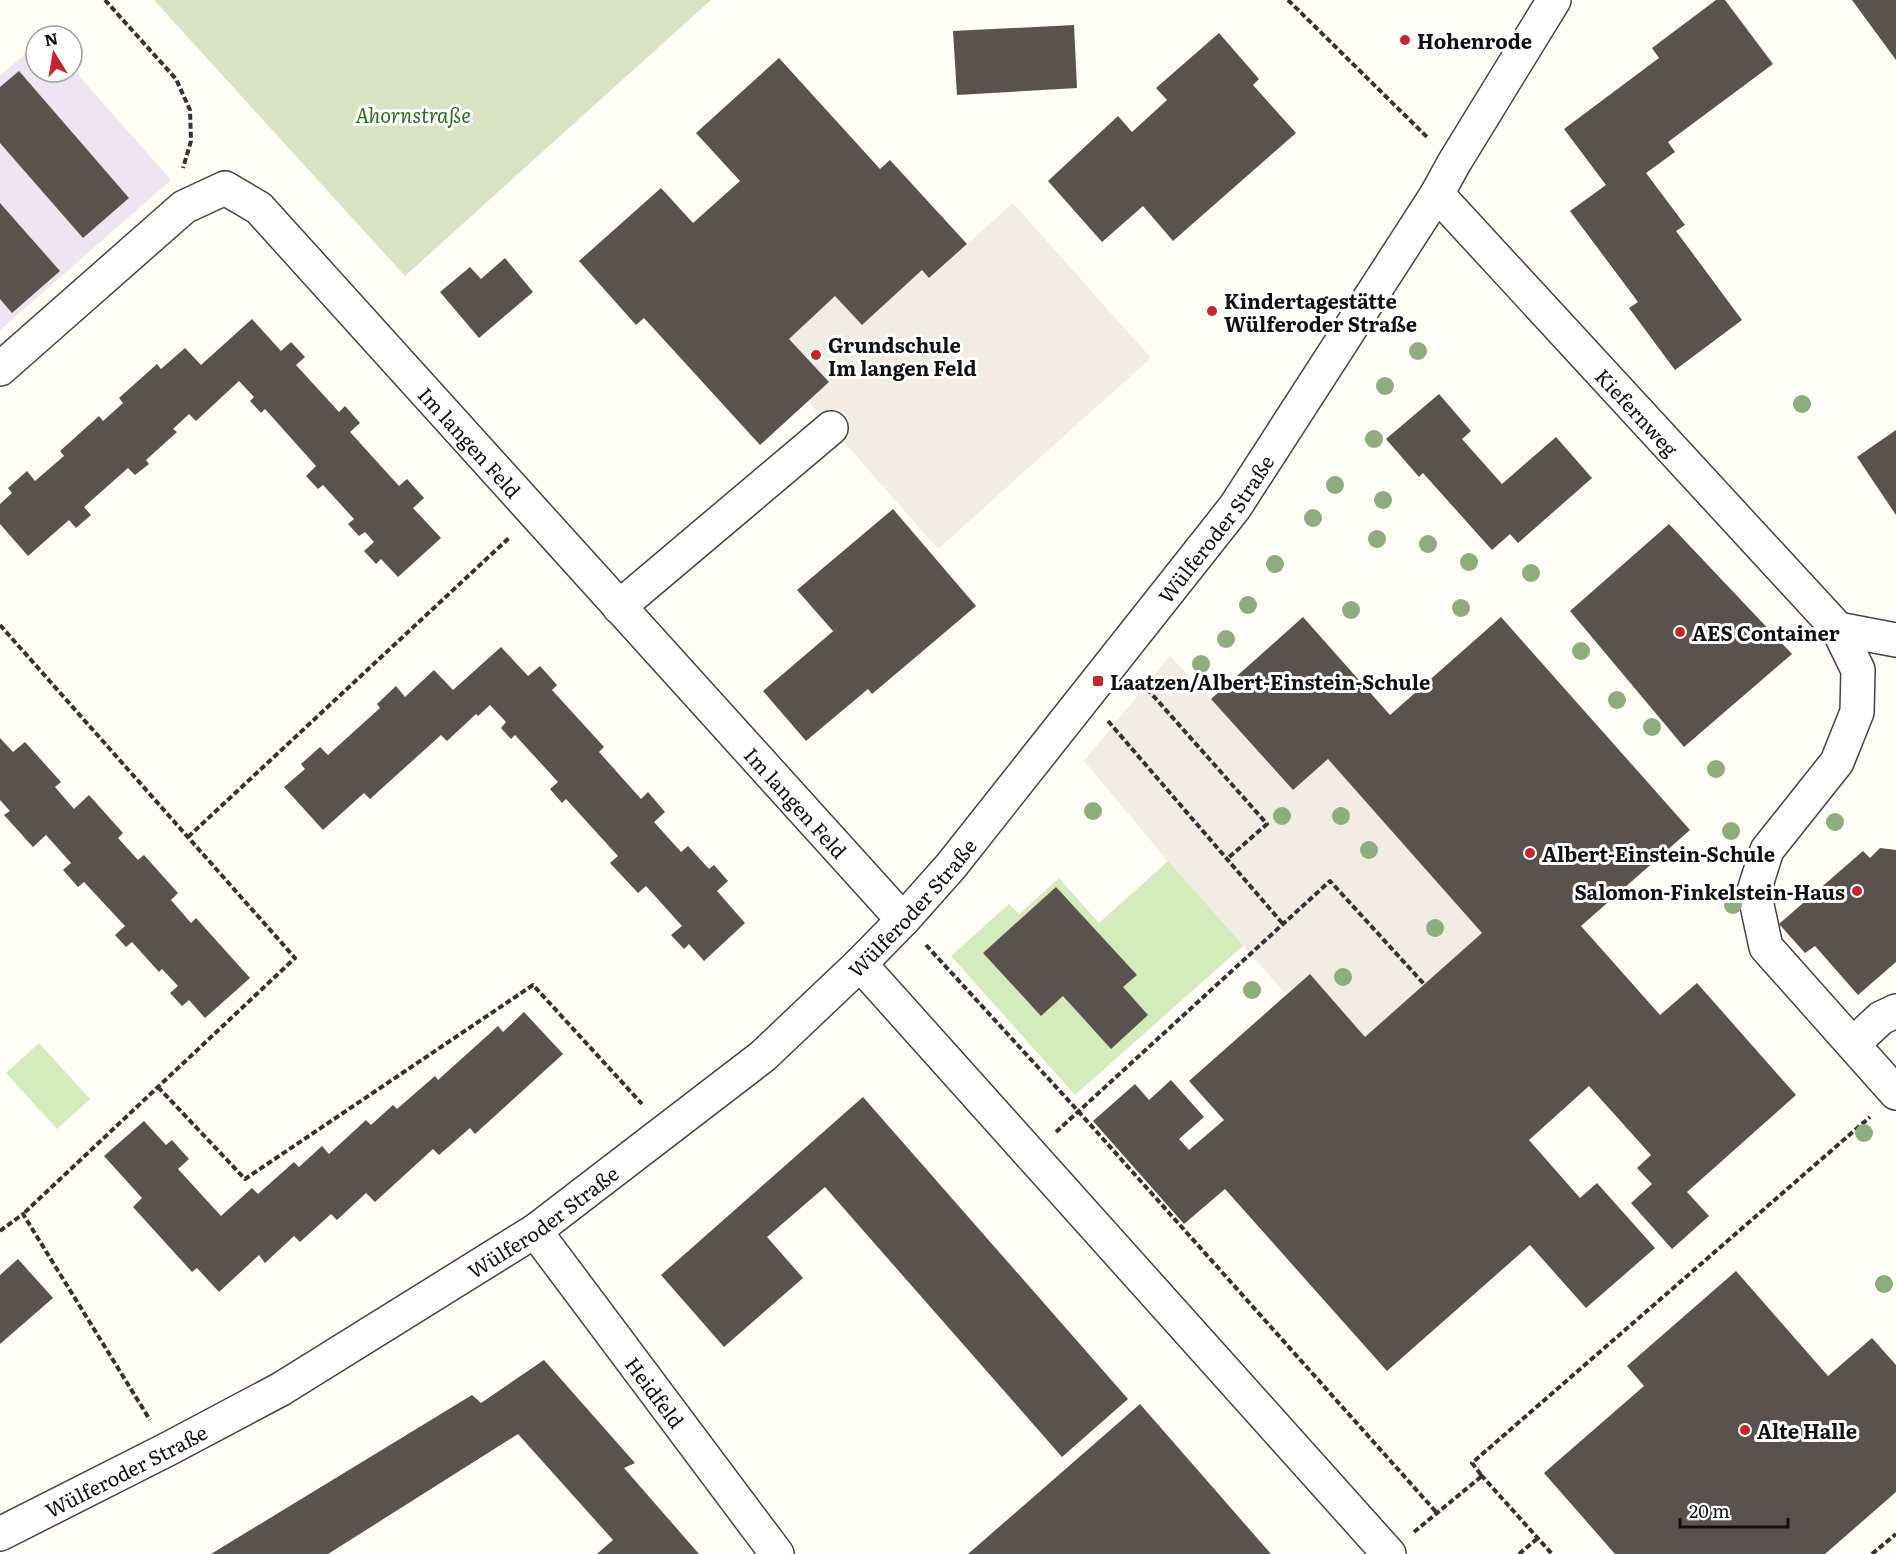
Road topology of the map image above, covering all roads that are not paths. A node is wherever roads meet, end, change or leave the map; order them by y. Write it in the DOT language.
graph roads {
  1 [pos="1554,0"];
  2 [pos="1437,194"];
  3 [pos="0,369"];
  4 [pos="831,428"];
  5 [pos="619,607"];
  6 [pos="1838,629"];
  7 [pos="1896,640"];
  8 [pos="903,920"];
  9 [pos="860,964"];
  10 [pos="1896,1011"];
  11 [pos="1853,1044"];
  12 [pos="1887,1102"];
  13 [pos="535,1231"];
  14 [pos="0,1534"];
  15 [pos="777,1554"];
  16 [pos="1388,1554"];
  1 -- 2 [label="street, Wülferoder Straße"];
  2 -- 6 [label="street, Kiefernweg"];
  2 -- 8 [label="street, Wülferoder Straße"];
  3 -- 5 [label="street, Im langen Feld"];
  4 -- 5 [label="street"];
  5 -- 8 [label="street, Im langen Feld"];
  6 -- 7 [label="street"];
  6 -- 11 [label="street, Kiefernweg"];
  8 -- 9 [label="street, Wülferoder Straße"];
  9 -- 13 [label="street, Wülferoder Straße"];
  9 -- 16 [label="street"];
  10 -- 11 [label="street"];
  11 -- 12 [label="street, Kiefernweg"];
  13 -- 14 [label="street, Wülferoder Straße"];
  13 -- 15 [label="street, Heidfeld"];
}
